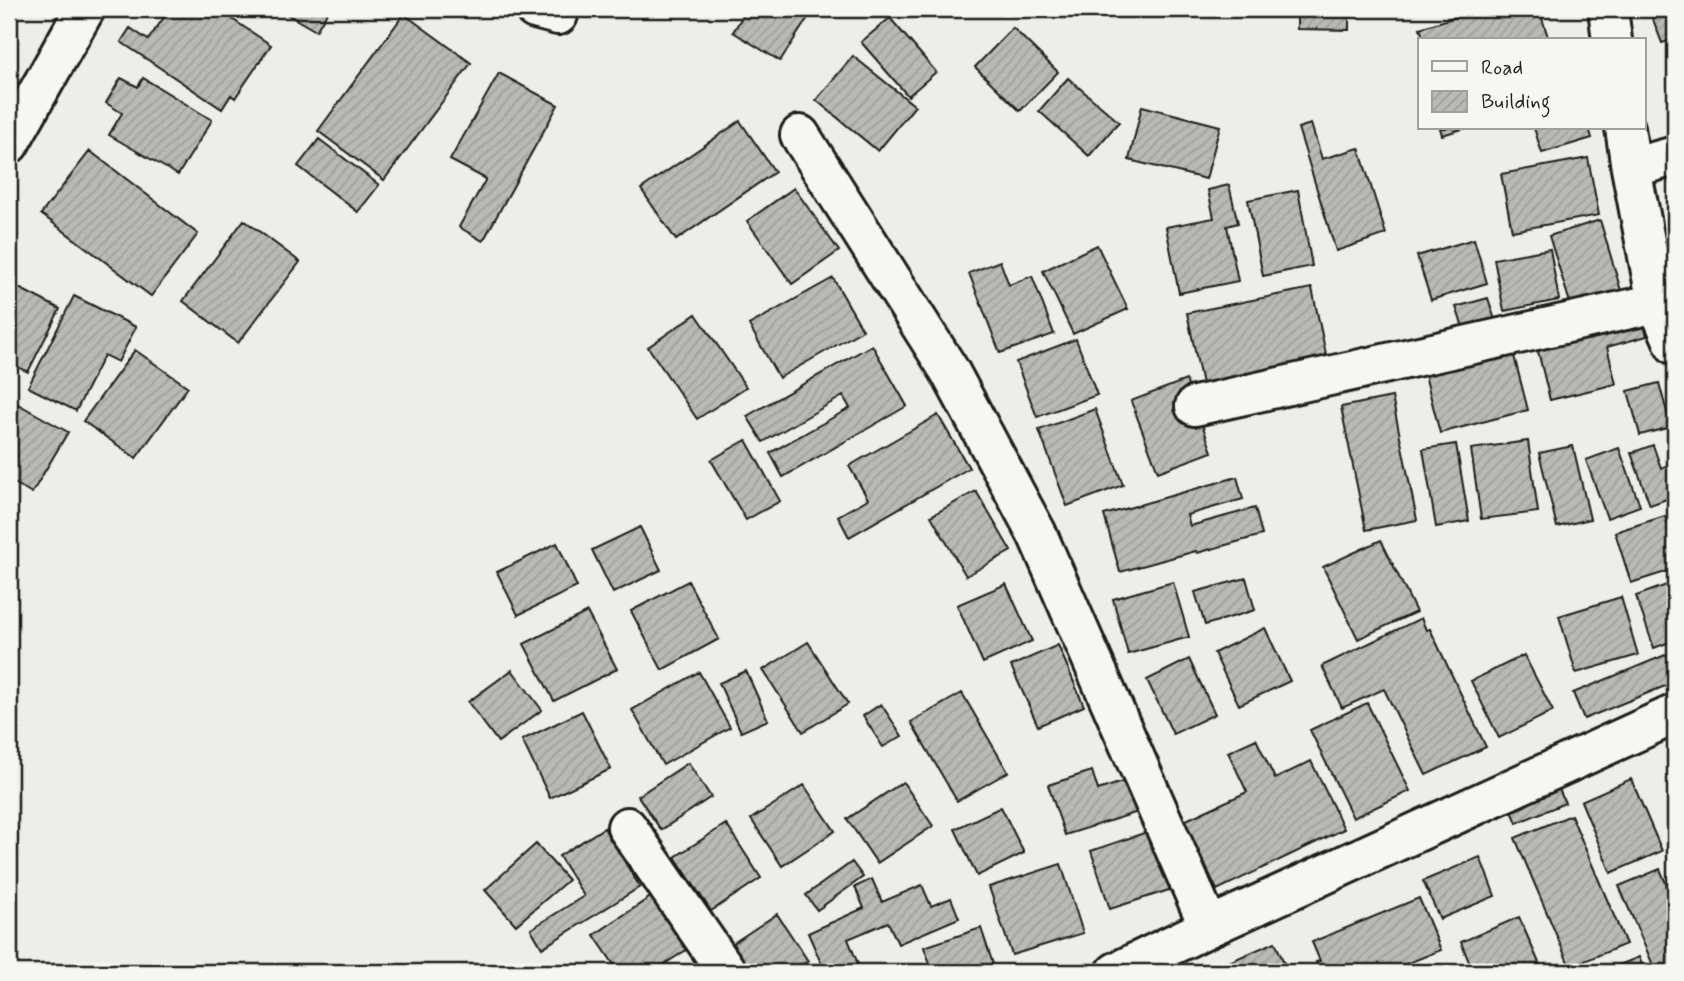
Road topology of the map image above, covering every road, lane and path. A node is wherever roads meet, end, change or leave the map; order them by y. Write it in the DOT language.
graph roads {
  1 [pos="85,9"];
  2 [pos="1608,9"];
  3 [pos="1612,38"];
  4 [pos="1625,130"];
  5 [pos="800,135"];
  6 [pos="9,144"];
  7 [pos="1675,156"];
  8 [pos="1631,167"];
  9 [pos="1657,303"];
  10 [pos="1675,345"];
  11 [pos="1195,407"];
  12 [pos="1675,714"];
  13 [pos="627,827"];
  14 [pos="1209,927"];
  15 [pos="727,972"];
  16 [pos="1116,972"];
  1 -- 6 [label="street"];
  2 -- 3 [label="street"];
  4 -- 8 [label="street"];
  5 -- 14 [label="street"];
  7 -- 8 [label="street"];
  8 -- 9 [label="street"];
  9 -- 10 [label="street"];
  9 -- 11 [label="street"];
  12 -- 14 [label="street"];
  13 -- 15 [label="street"];
  14 -- 16 [label="street"];
}
